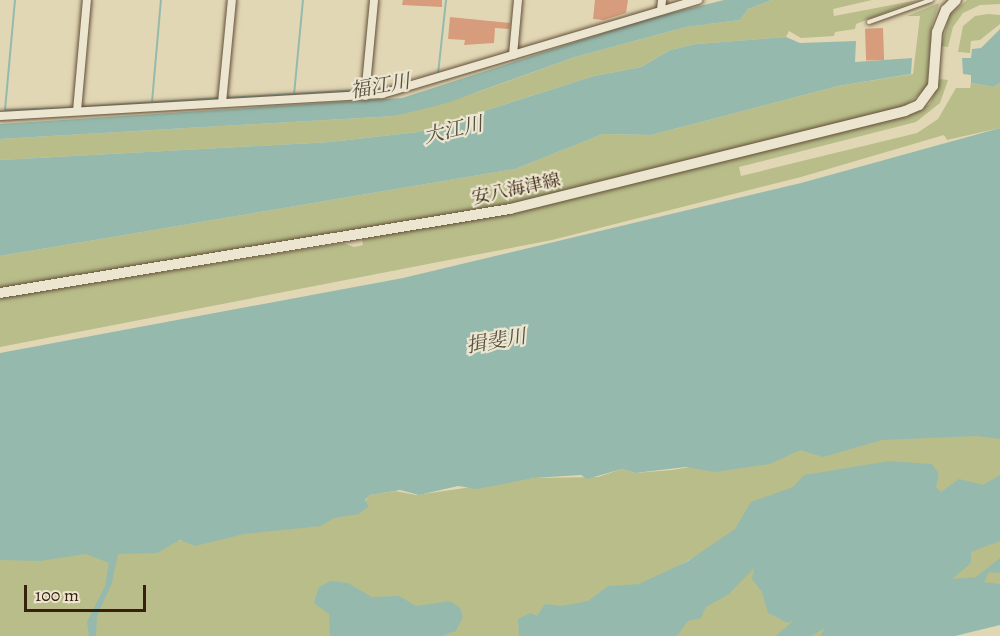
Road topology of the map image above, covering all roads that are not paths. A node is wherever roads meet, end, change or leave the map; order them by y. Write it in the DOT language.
graph roads {
  1 [pos="87,0"];
  2 [pos="232,0"];
  3 [pos="374,0"];
  4 [pos="518,0"];
  5 [pos="662,0"];
  6 [pos="698,0"];
  7 [pos="931,0"];
  8 [pos="956,0"];
  9 [pos="661,10"];
  10 [pos="869,22"];
  11 [pos="513,55"];
  12 [pos="365,96"];
  13 [pos="222,103"];
  14 [pos="77,111"];
  15 [pos="0,116"];
  16 [pos="0,293"];
  1 -- 14 [label="street"];
  2 -- 13 [label="street"];
  3 -- 12 [label="street"];
  4 -- 11 [label="street"];
  5 -- 9 [label="street"];
  6 -- 9 [label="street"];
  7 -- 10 [label="lane"];
  8 -- 16 [label="main road, 安八海津線"];
  9 -- 11 [label="street"];
  11 -- 12 [label="street"];
  12 -- 13 [label="street"];
  13 -- 14 [label="street"];
  14 -- 15 [label="street"];
}
